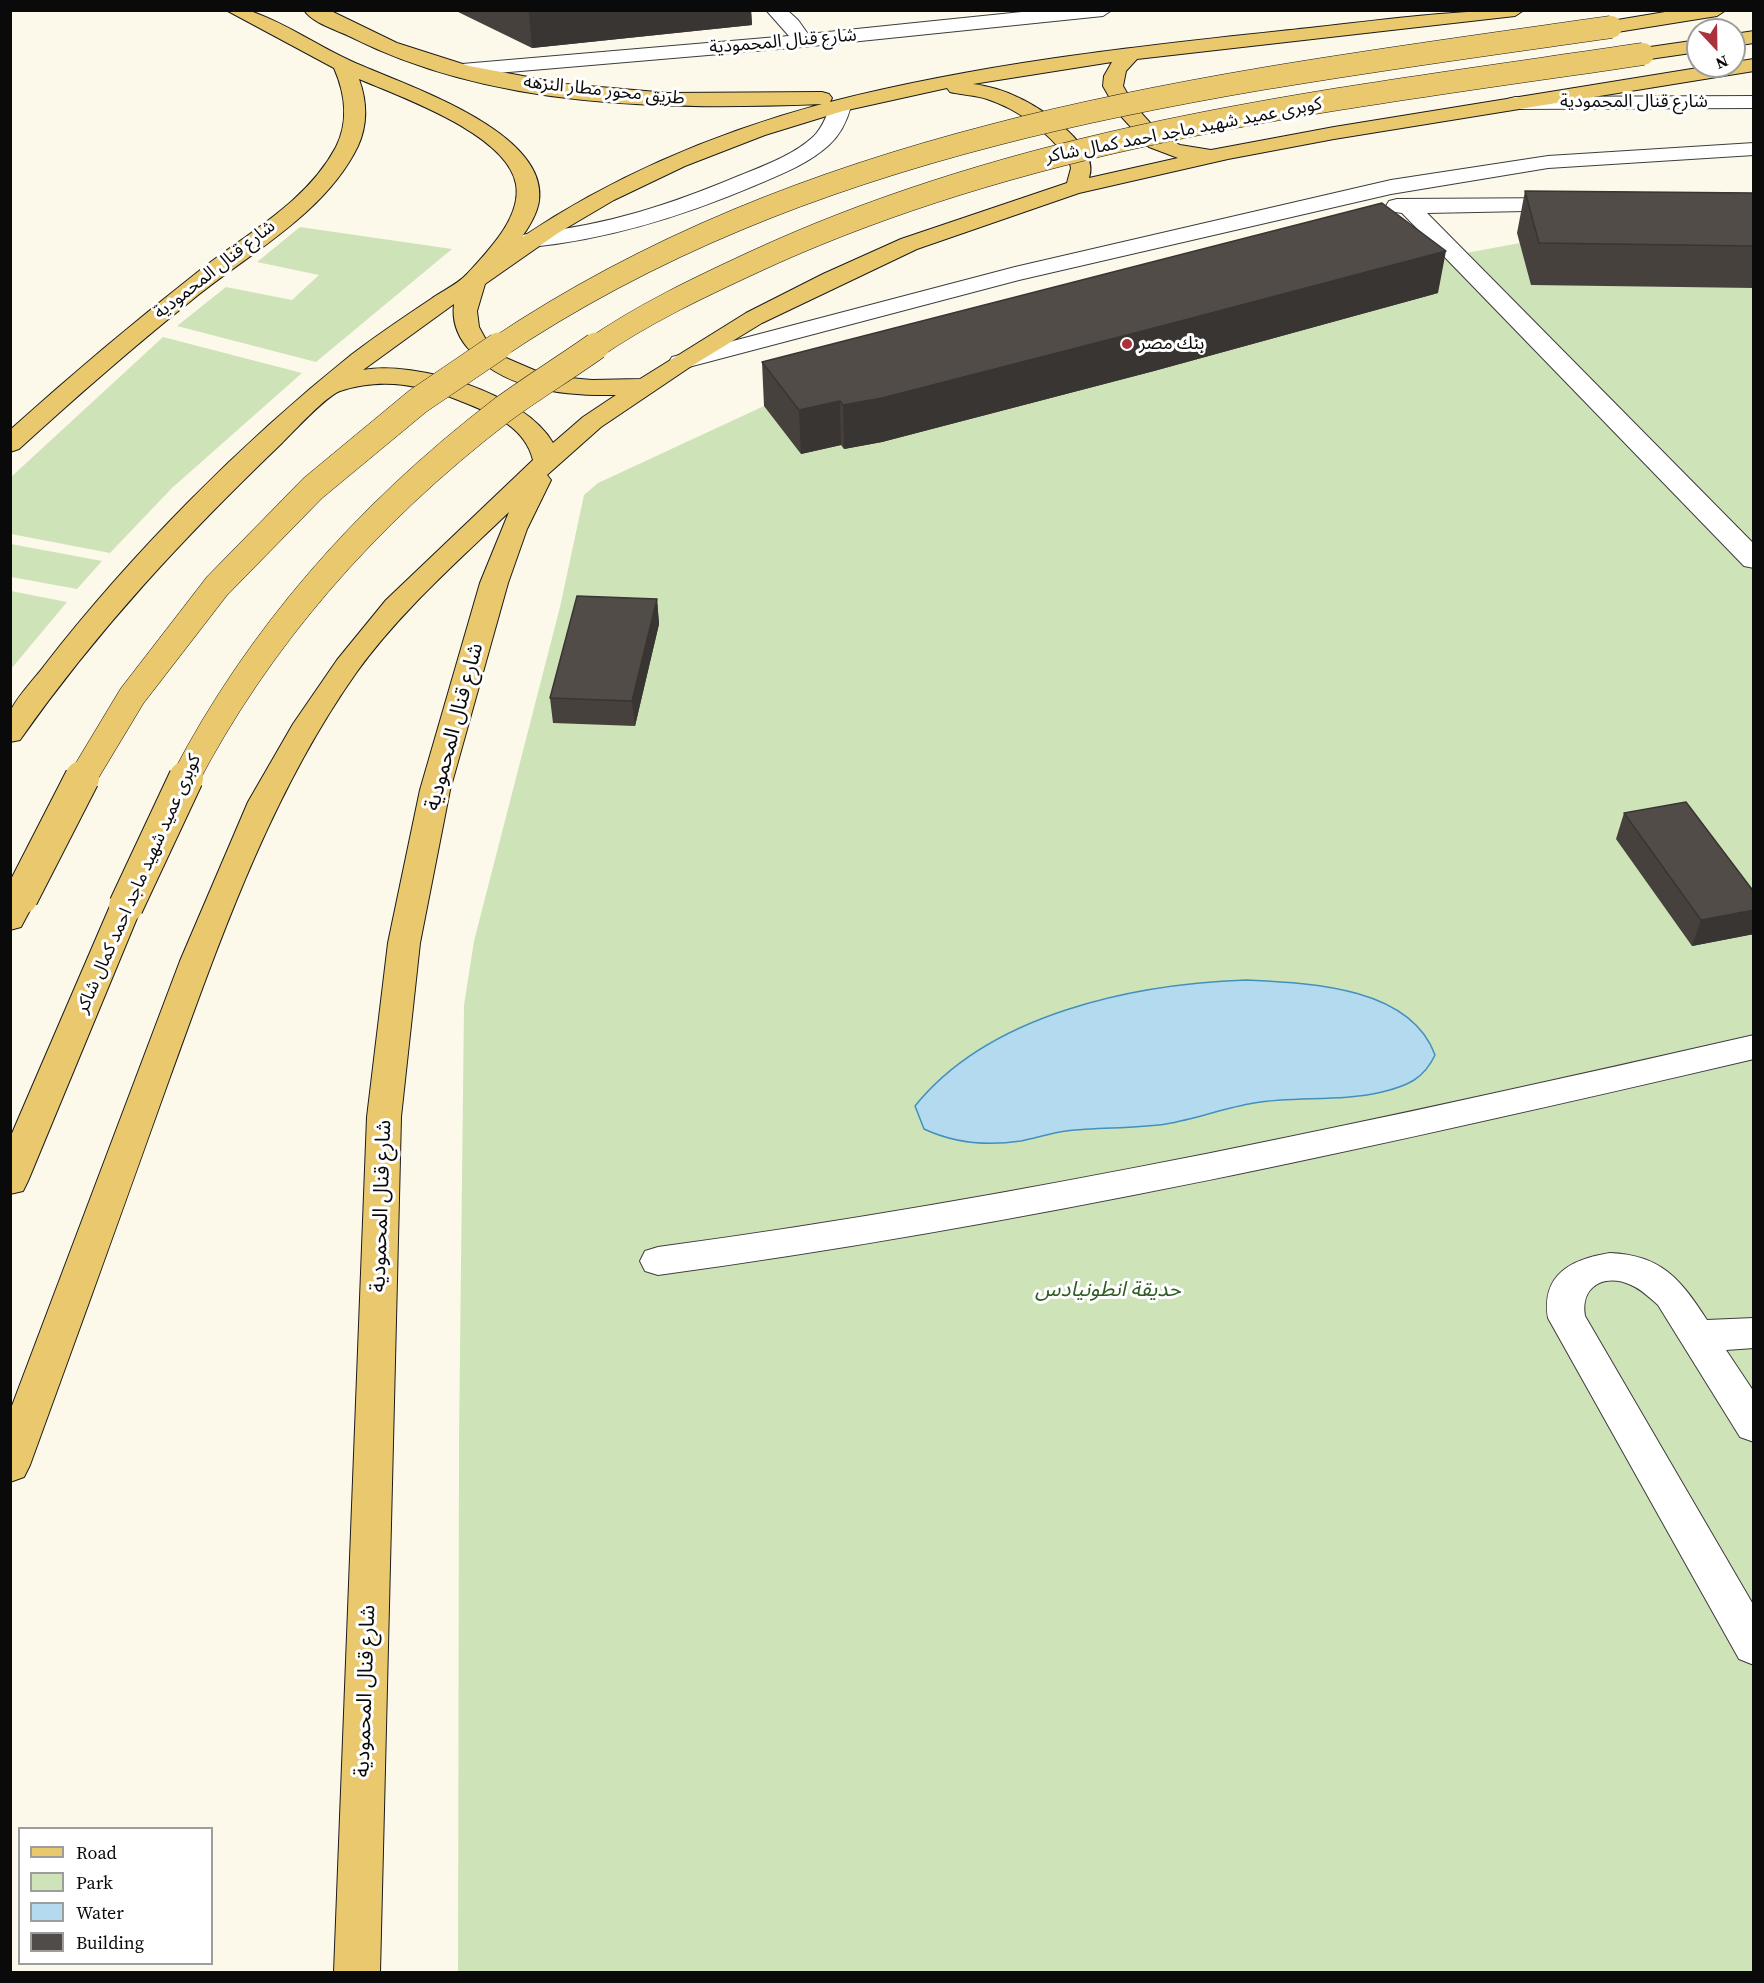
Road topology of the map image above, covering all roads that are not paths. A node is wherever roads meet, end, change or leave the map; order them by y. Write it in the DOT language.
graph roads {
  1 [pos="234,10"];
  2 [pos="313,10"];
  3 [pos="775,10"];
  4 [pos="1103,10"];
  5 [pos="1515,10"];
  6 [pos="1717,10"];
  7 [pos="802,41"];
  8 [pos="1686,48"];
  9 [pos="1134,52"];
  10 [pos="342,64"];
  11 [pos="1754,65"];
  12 [pos="462,70"];
  13 [pos="908,91"];
  14 [pos="1754,102"];
  15 [pos="1514,103"];
  16 [pos="841,106"];
  17 [pos="1754,149"];
  18 [pos="1228,153"];
  19 [pos="1073,188"];
  20 [pos="1315,205"];
  21 [pos="1590,205"];
  22 [pos="1408,206"];
  23 [pos="531,240"];
  24 [pos="475,280"];
  25 [pos="681,362"];
  26 [pos="642,386"];
  27 [pos="326,388"];
  28 [pos="10,444"];
  29 [pos="546,462"];
  30 [pos="1754,560"];
  31 [pos="10,733"];
  32 [pos="16,908"];
  33 [pos="1754,1047"];
  34 [pos="10,1181"];
  35 [pos="658,1261"];
  36 [pos="1754,1333"];
  37 [pos="1697,1336"];
  38 [pos="1754,1426"];
  39 [pos="10,1466"];
  40 [pos="1754,1646"];
  41 [pos="357,1972"];
  1 -- 10 [label="main road"];
  2 -- 12 [label="main road, طريق محور مطار النزهه"];
  3 -- 7 [label="street"];
  4 -- 7 [label="street, شارع قنال المحمودية"];
  5 -- 9 [label="main road"];
  6 -- 32 [label="main road, كوبرى عميد شهيد ماجد احمد كمال شاكر, bridge"];
  7 -- 12 [label="street, شارع قنال المحمودية"];
  8 -- 34 [label="main road, كوبرى عميد شهيد ماجد احمد كمال شاكر, bridge"];
  9 -- 13 [label="main road"];
  9 -- 18 [label="main road"];
  10 -- 24 [label="main road"];
  10 -- 28 [label="main road, شارع قنال المحمودية"];
  11 -- 15 [label="main road"];
  12 -- 13 [label="main road, طريق محور مطار النزهه"];
  13 -- 16 [label="main road"];
  13 -- 19 [label="main road"];
  14 -- 15 [label="street, شارع قنال المحمودية"];
  15 -- 18 [label="main road"];
  16 -- 23 [label="main road"];
  16 -- 23 [label="street"];
  17 -- 20 [label="street"];
  18 -- 19 [label="main road"];
  19 -- 25 [label="main road"];
  20 -- 22 [label="street"];
  20 -- 25 [label="street"];
  21 -- 22 [label="street"];
  22 -- 30 [label="street"];
  23 -- 24 [label="main road"];
  24 -- 26 [label="main road"];
  24 -- 27 [label="main road"];
  25 -- 26 [label="main road"];
  26 -- 29 [label="main road"];
  27 -- 29 [label="main road"];
  27 -- 31 [label="main road"];
  29 -- 39 [label="main road"];
  29 -- 41 [label="main road, شارع قنال المحمودية"];
  33 -- 35 [label="street"];
  36 -- 37 [label="street"];
  37 -- 38 [label="street"];
  37 -- 40 [label="street"];
}
